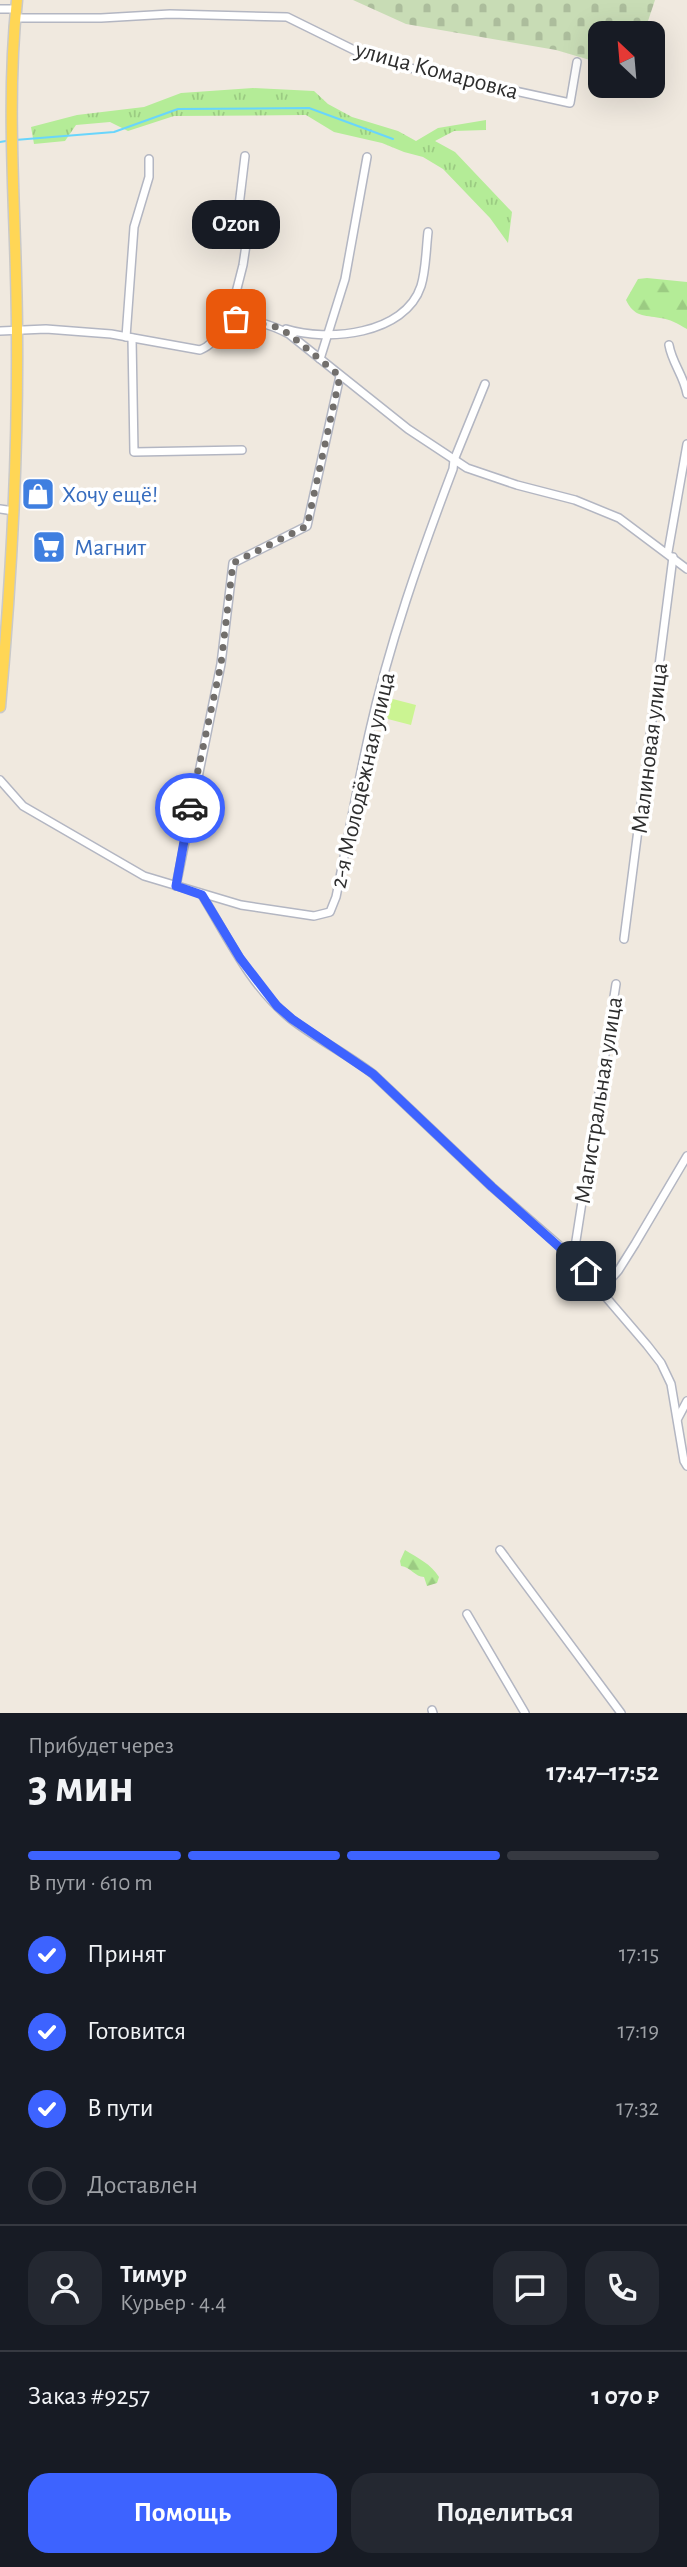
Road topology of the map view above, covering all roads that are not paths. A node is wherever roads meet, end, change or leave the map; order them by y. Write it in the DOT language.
graph roads {
  1 [pos="0,9"];
  2 [pos="16,9"];
  3 [pos="577,62"];
  4 [pos="245,156"];
  5 [pos="367,156"];
  6 [pos="149,159"];
  7 [pos="428,232"];
  8 [pos="229,320"];
  9 [pos="274,326"];
  10 [pos="0,331"];
  11 [pos="18,331"];
  12 [pos="326,335"];
  13 [pos="129,337"];
  14 [pos="669,345"];
  15 [pos="320,359"];
  16 [pos="340,376"];
  17 [pos="485,384"];
  18 [pos="687,394"];
  19 [pos="687,444"];
  20 [pos="242,450"];
  21 [pos="454,460"];
  22 [pos="0,509"];
  23 [pos="14,511"];
  24 [pos="671,555"];
  25 [pos="687,569"];
  26 [pos="0,707"];
  27 [pos="0,780"];
  28 [pos="176,886"];
  29 [pos="202,895"];
  30 [pos="624,939"];
  31 [pos="616,984"];
  32 [pos="687,1156"];
  33 [pos="569,1254"];
  34 [pos="601,1290"];
  35 [pos="687,1401"];
  36 [pos="677,1418"];
  37 [pos="687,1466"];
  38 [pos="500,1550"];
  39 [pos="467,1614"];
  40 [pos="525,1713"];
  41 [pos="621,1713"];
  1 -- 2 [label="street, улица Комаровка"];
  2 -- 3 [label="street, улица Комаровка"];
  2 -- 11 [label="main road"];
  4 -- 8 [label="street"];
  5 -- 12 [label="street"];
  6 -- 13 [label="street"];
  7 -- 12 [label="street"];
  8 -- 9 [label="street"];
  8 -- 13 [label="street"];
  9 -- 12 [label="street"];
  9 -- 15 [label="street"];
  10 -- 11 [label="street"];
  11 -- 13 [label="street"];
  11 -- 23 [label="main road"];
  12 -- 15 [label="street"];
  13 -- 20 [label="street"];
  14 -- 18 [label="street"];
  15 -- 16 [label="street"];
  16 -- 21 [label="street"];
  16 -- 28 [label="street"];
  17 -- 21 [label="street, 2-я Молодёжная улица"];
  19 -- 24 [label="street, Малиновая улица"];
  21 -- 24 [label="street"];
  21 -- 29 [label="street, 2-я Молодёжная улица"];
  22 -- 23 [label="street"];
  23 -- 26 [label="main road"];
  24 -- 25 [label="street"];
  24 -- 30 [label="street, Малиновая улица"];
  27 -- 28 [label="street, 2-я Молодёжная улица"];
  28 -- 29 [label="street, 2-я Молодёжная улица"];
  29 -- 33 [label="street"];
  31 -- 33 [label="street, Магистральная улица"];
  32 -- 34 [label="street"];
  33 -- 34 [label="street"];
  34 -- 36 [label="street"];
  35 -- 36 [label="street"];
  36 -- 37 [label="street"];
  38 -- 41 [label="street"];
  39 -- 40 [label="street"];
}
